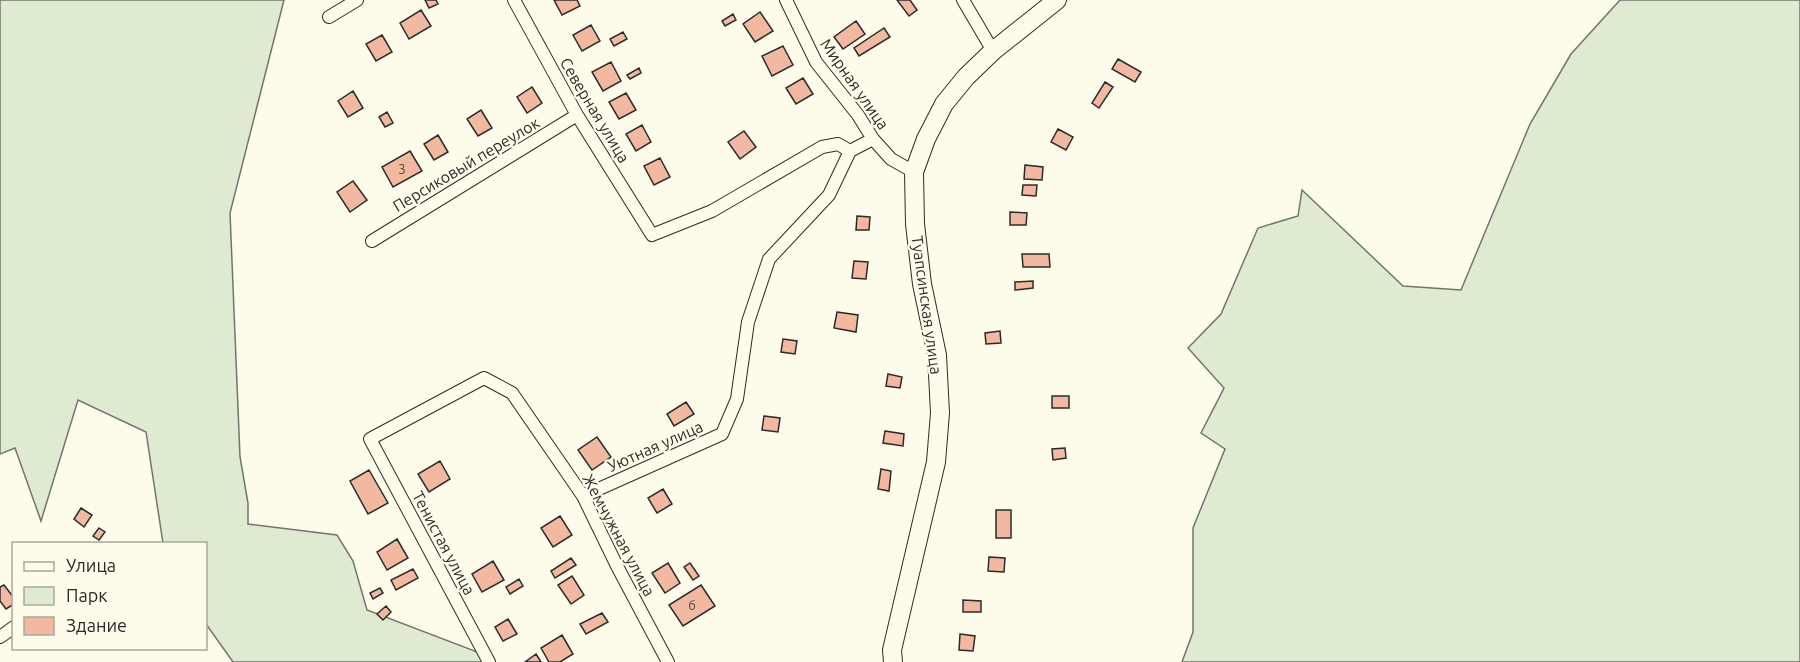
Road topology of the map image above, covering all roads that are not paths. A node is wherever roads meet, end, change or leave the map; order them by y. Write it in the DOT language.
graph roads {
  1 [pos="357,0"];
  2 [pos="514,0"];
  3 [pos="786,0"];
  4 [pos="963,0"];
  5 [pos="1057,0"];
  6 [pos="328,17"];
  7 [pos="993,51"];
  8 [pos="577,115"];
  9 [pos="873,139"];
  10 [pos="850,151"];
  11 [pos="914,172"];
  12 [pos="372,241"];
  13 [pos="370,439"];
  14 [pos="583,496"];
  15 [pos="489,662"];
  16 [pos="668,662"];
  17 [pos="892,662"];
  1 -- 6 [label="street"];
  2 -- 8 [label="street, Северная улица"];
  3 -- 9 [label="street, Мирная улица"];
  4 -- 7 [label="street"];
  5 -- 7 [label="main road, Туапсинская улица"];
  7 -- 11 [label="main road, Туапсинская улица"];
  8 -- 10 [label="street, Северная улица"];
  8 -- 12 [label="street, Персиковый переулок"];
  9 -- 10 [label="street"];
  9 -- 11 [label="street, Мирная улица"];
  10 -- 14 [label="street, Уютная улица"];
  11 -- 17 [label="main road, Туапсинская улица"];
  13 -- 14 [label="street, Жемчужная улица"];
  13 -- 15 [label="street, Тенистая улица"];
  14 -- 16 [label="street, Жемчужная улица"];
}
